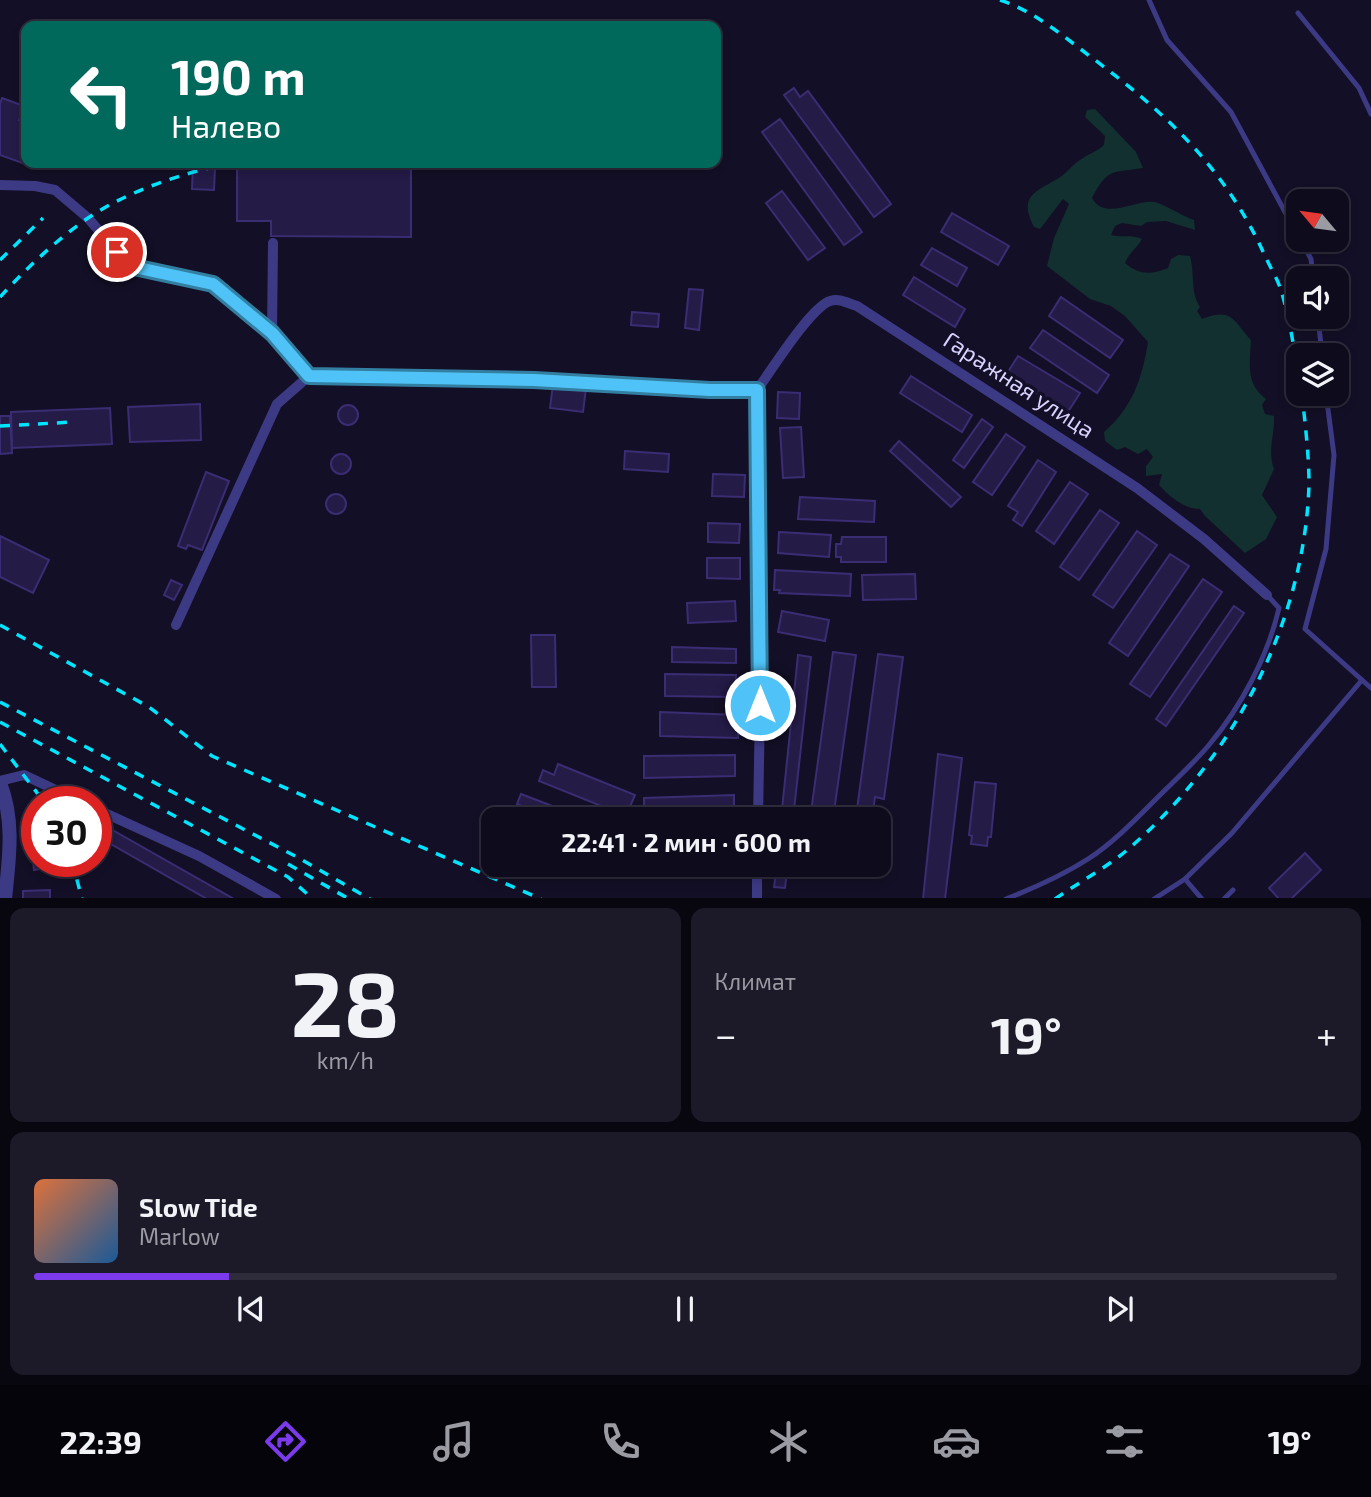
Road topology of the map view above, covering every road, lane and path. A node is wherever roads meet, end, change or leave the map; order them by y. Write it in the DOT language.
graph roads {
  1 [pos="1149,0"];
  2 [pos="1298,13"];
  3 [pos="1371,114"];
  4 [pos="0,185"];
  5 [pos="1286,212"];
  6 [pos="273,243"];
  7 [pos="272,333"];
  8 [pos="309,376"];
  9 [pos="757,390"];
  10 [pos="1328,406"];
  11 [pos="1267,595"];
  12 [pos="176,625"];
  13 [pos="1362,680"];
  14 [pos="1371,688"];
  15 [pos="0,782"];
  16 [pos="47,786"];
  17 [pos="758,807"];
  18 [pos="112,815"];
  19 [pos="757,877"];
  20 [pos="1185,879"];
  21 [pos="1233,890"];
  22 [pos="5,898"];
  23 [pos="276,898"];
  24 [pos="757,898"];
  25 [pos="1006,898"];
  26 [pos="1154,898"];
  27 [pos="1202,898"];
  28 [pos="1224,898"];
  1 -- 5 [label="lane"];
  2 -- 3 [label="lane"];
  4 -- 7 [label="street"];
  6 -- 7 [label="street"];
  7 -- 8 [label="street"];
  8 -- 9 [label="street"];
  8 -- 12 [label="street"];
  9 -- 11 [label="street, Гаражная улица"];
  9 -- 17 [label="street"];
  10 -- 13 [label="lane"];
  11 -- 25 [label="lane"];
  13 -- 14 [label="lane"];
  13 -- 20 [label="lane"];
  15 -- 16 [label="street"];
  15 -- 22 [label="street"];
  18 -- 23 [label="street"];
  19 -- 24 [label="street"];
  20 -- 26 [label="lane"];
  20 -- 27 [label="lane"];
  21 -- 28 [label="lane"];
}
